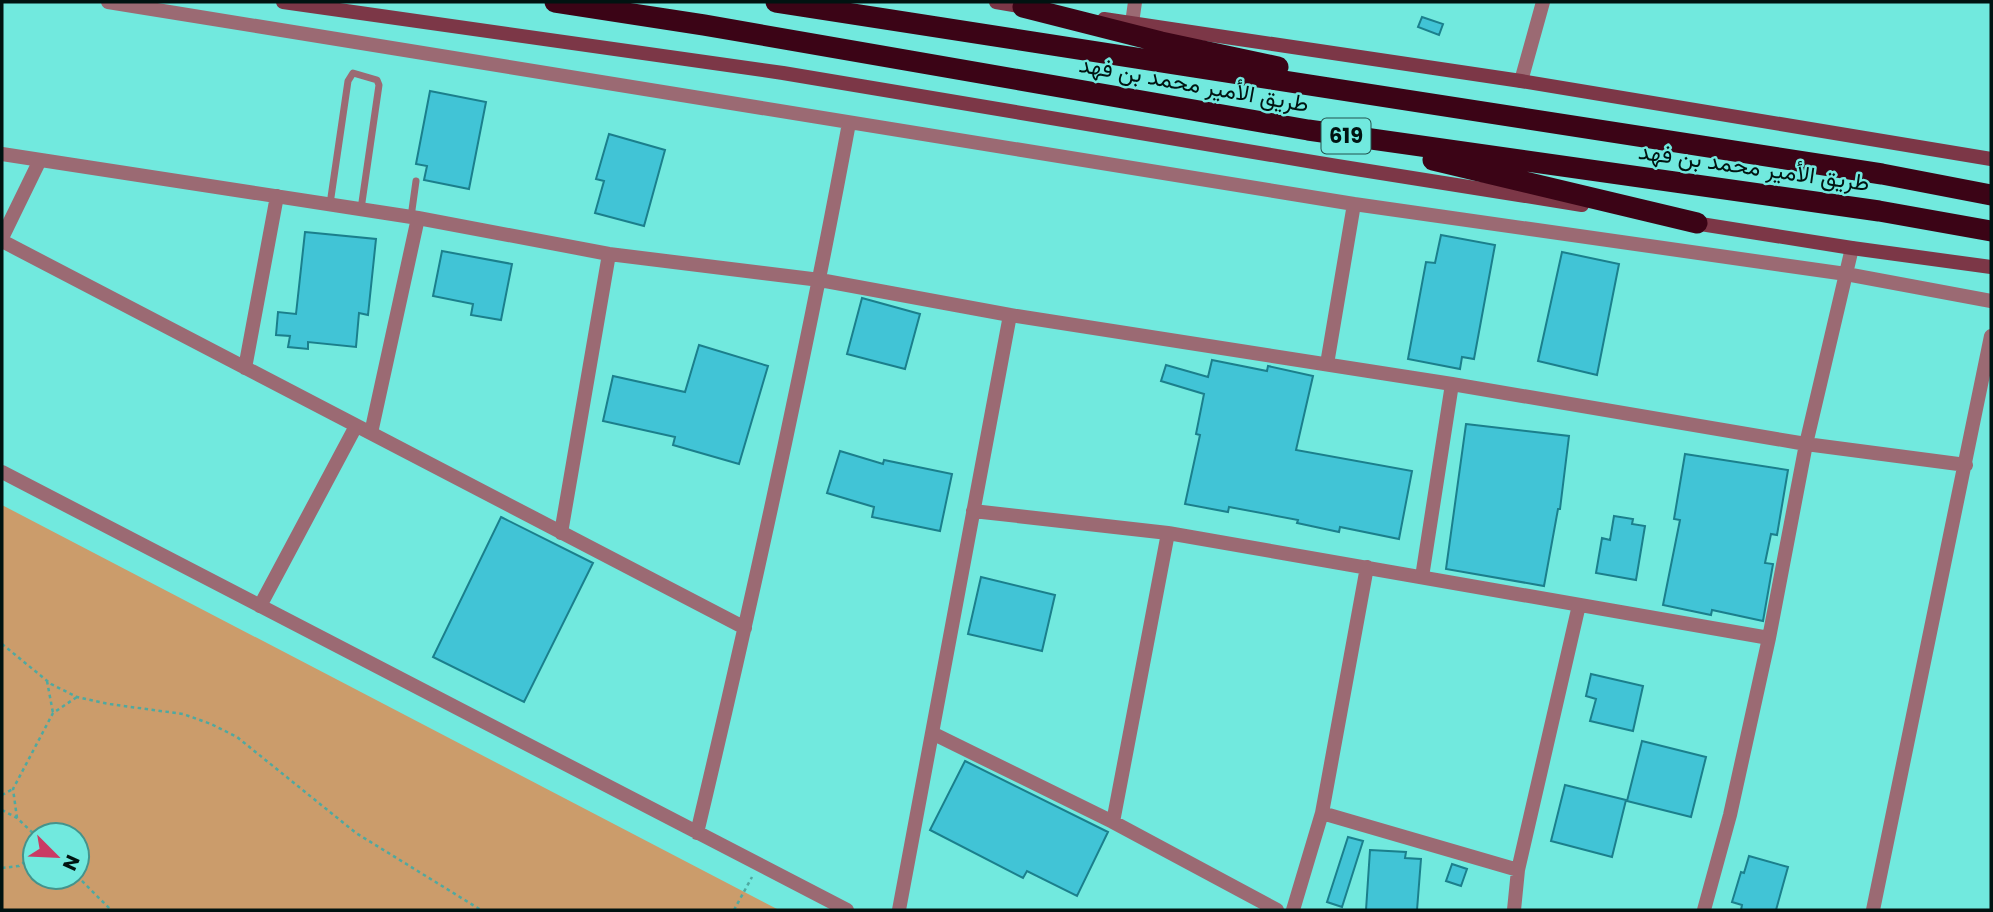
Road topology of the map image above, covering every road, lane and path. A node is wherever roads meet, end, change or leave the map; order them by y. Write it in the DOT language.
graph roads {
  1 [pos="108,2"];
  2 [pos="283,2"];
  3 [pos="555,2"];
  4 [pos="776,2"];
  5 [pos="996,2"];
  6 [pos="1135,2"];
  7 [pos="1543,2"];
  8 [pos="1023,7"];
  9 [pos="1132,23"];
  10 [pos="1521,81"];
  11 [pos="1492,114"];
  12 [pos="849,123"];
  13 [pos="1308,130"];
  14 [pos="2,154"];
  15 [pos="1991,159"];
  16 [pos="40,160"];
  17 [pos="1882,174"];
  18 [pos="416,181"];
  19 [pos="1991,184"];
  20 [pos="1991,195"];
  21 [pos="277,196"];
  22 [pos="330,204"];
  23 [pos="1354,204"];
  24 [pos="361,209"];
  25 [pos="414,217"];
  26 [pos="1697,223"];
  27 [pos="1991,231"];
  28 [pos="2,239"];
  29 [pos="1852,248"];
  30 [pos="610,254"];
  31 [pos="1991,267"];
  32 [pos="1846,274"];
  33 [pos="820,280"];
  34 [pos="1991,301"];
  35 [pos="1010,315"];
  36 [pos="1991,336"];
  37 [pos="1327,364"];
  38 [pos="245,368"];
  39 [pos="1452,384"];
  40 [pos="356,426"];
  41 [pos="371,433"];
  42 [pos="1806,444"];
  43 [pos="1966,465"];
  44 [pos="2,472"];
  45 [pos="973,511"];
  46 [pos="561,533"];
  47 [pos="1168,533"];
  48 [pos="1367,567"];
  49 [pos="1422,577"];
  50 [pos="1579,604"];
  51 [pos="260,606"];
  52 [pos="745,628"];
  53 [pos="1769,638"];
  54 [pos="2,644"];
  55 [pos="46,680"];
  56 [pos="77,697"];
  57 [pos="53,712"];
  58 [pos="934,734"];
  59 [pos="13,789"];
  60 [pos="2,795"];
  61 [pos="2,810"];
  62 [pos="1322,813"];
  63 [pos="17,818"];
  64 [pos="21,822"];
  65 [pos="1113,822"];
  66 [pos="697,832"];
  67 [pos="21,865"];
  68 [pos="759,865"];
  69 [pos="2,869"];
  70 [pos="1518,870"];
  71 [pos="91,890"];
  72 [pos="111,910"];
  73 [pos="481,910"];
  74 [pos="734,910"];
  75 [pos="847,910"];
  76 [pos="899,910"];
  77 [pos="1277,910"];
  78 [pos="1293,910"];
  79 [pos="1514,910"];
  80 [pos="1704,910"];
  81 [pos="1872,910"];
  1 -- 12 [label="street"];
  2 -- 26 [label="main road"];
  3 -- 13 [label="highway, طريق الأمير محمد بن فهد / 619"];
  4 -- 11 [label="highway, طريق الأمير محمد بن فهد / 619"];
  5 -- 8 [label="main road"];
  6 -- 9 [label="street"];
  7 -- 10 [label="street"];
  8 -- 9 [label="main road"];
  8 -- 11 [label="highway"];
  9 -- 10 [label="main road"];
  10 -- 15 [label="main road"];
  11 -- 17 [label="highway, طريق الأمير محمد بن فهد / 619"];
  12 -- 23 [label="street"];
  12 -- 33 [label="street"];
  13 -- 26 [label="highway"];
  13 -- 27 [label="highway, طريق الأمير محمد بن فهد / 619"];
  14 -- 16 [label="street"];
  16 -- 21 [label="street"];
  16 -- 28 [label="street"];
  17 -- 19 [label="highway"];
  17 -- 20 [label="highway, طريق الأمير محمد بن فهد / 619"];
  18 -- 25 [label="lane"];
  21 -- 22 [label="street"];
  21 -- 38 [label="street"];
  22 -- 24 [label="street"];
  22 -- 24 [label="lane"];
  23 -- 32 [label="street"];
  23 -- 37 [label="street"];
  24 -- 25 [label="street"];
  25 -- 30 [label="street"];
  25 -- 41 [label="street"];
  26 -- 29 [label="main road"];
  28 -- 38 [label="street"];
  29 -- 31 [label="main road"];
  29 -- 32 [label="street"];
  30 -- 33 [label="street"];
  30 -- 46 [label="street"];
  32 -- 34 [label="street"];
  32 -- 42 [label="street"];
  33 -- 35 [label="street"];
  33 -- 52 [label="street"];
  35 -- 37 [label="street"];
  35 -- 45 [label="street"];
  36 -- 43 [label="street"];
  37 -- 39 [label="street"];
  38 -- 40 [label="street"];
  39 -- 42 [label="street"];
  39 -- 49 [label="street"];
  40 -- 41 [label="street"];
  40 -- 51 [label="street"];
  41 -- 46 [label="street"];
  42 -- 43 [label="street"];
  42 -- 53 [label="street"];
  43 -- 81 [label="street"];
  44 -- 51 [label="street"];
  45 -- 47 [label="street"];
  45 -- 58 [label="street"];
  46 -- 52 [label="street"];
  47 -- 48 [label="street"];
  47 -- 65 [label="street"];
  48 -- 49 [label="street"];
  48 -- 62 [label="street"];
  49 -- 50 [label="street"];
  50 -- 53 [label="street"];
  50 -- 70 [label="street"];
  51 -- 66 [label="street"];
  52 -- 66 [label="street"];
  53 -- 80 [label="street"];
  54 -- 55 [label="path"];
  55 -- 56 [label="path"];
  55 -- 57 [label="path"];
  56 -- 57 [label="path"];
  56 -- 73 [label="path"];
  57 -- 59 [label="path"];
  58 -- 65 [label="street"];
  58 -- 76 [label="street"];
  59 -- 60 [label="path"];
  59 -- 63 [label="path"];
  61 -- 63 [label="path"];
  62 -- 70 [label="street"];
  62 -- 78 [label="street"];
  63 -- 64 [label="path"];
  65 -- 77 [label="street"];
  66 -- 68 [label="street"];
  67 -- 69 [label="path"];
  68 -- 74 [label="path"];
  68 -- 75 [label="street"];
  70 -- 79 [label="street"];
  71 -- 72 [label="path"];
}
